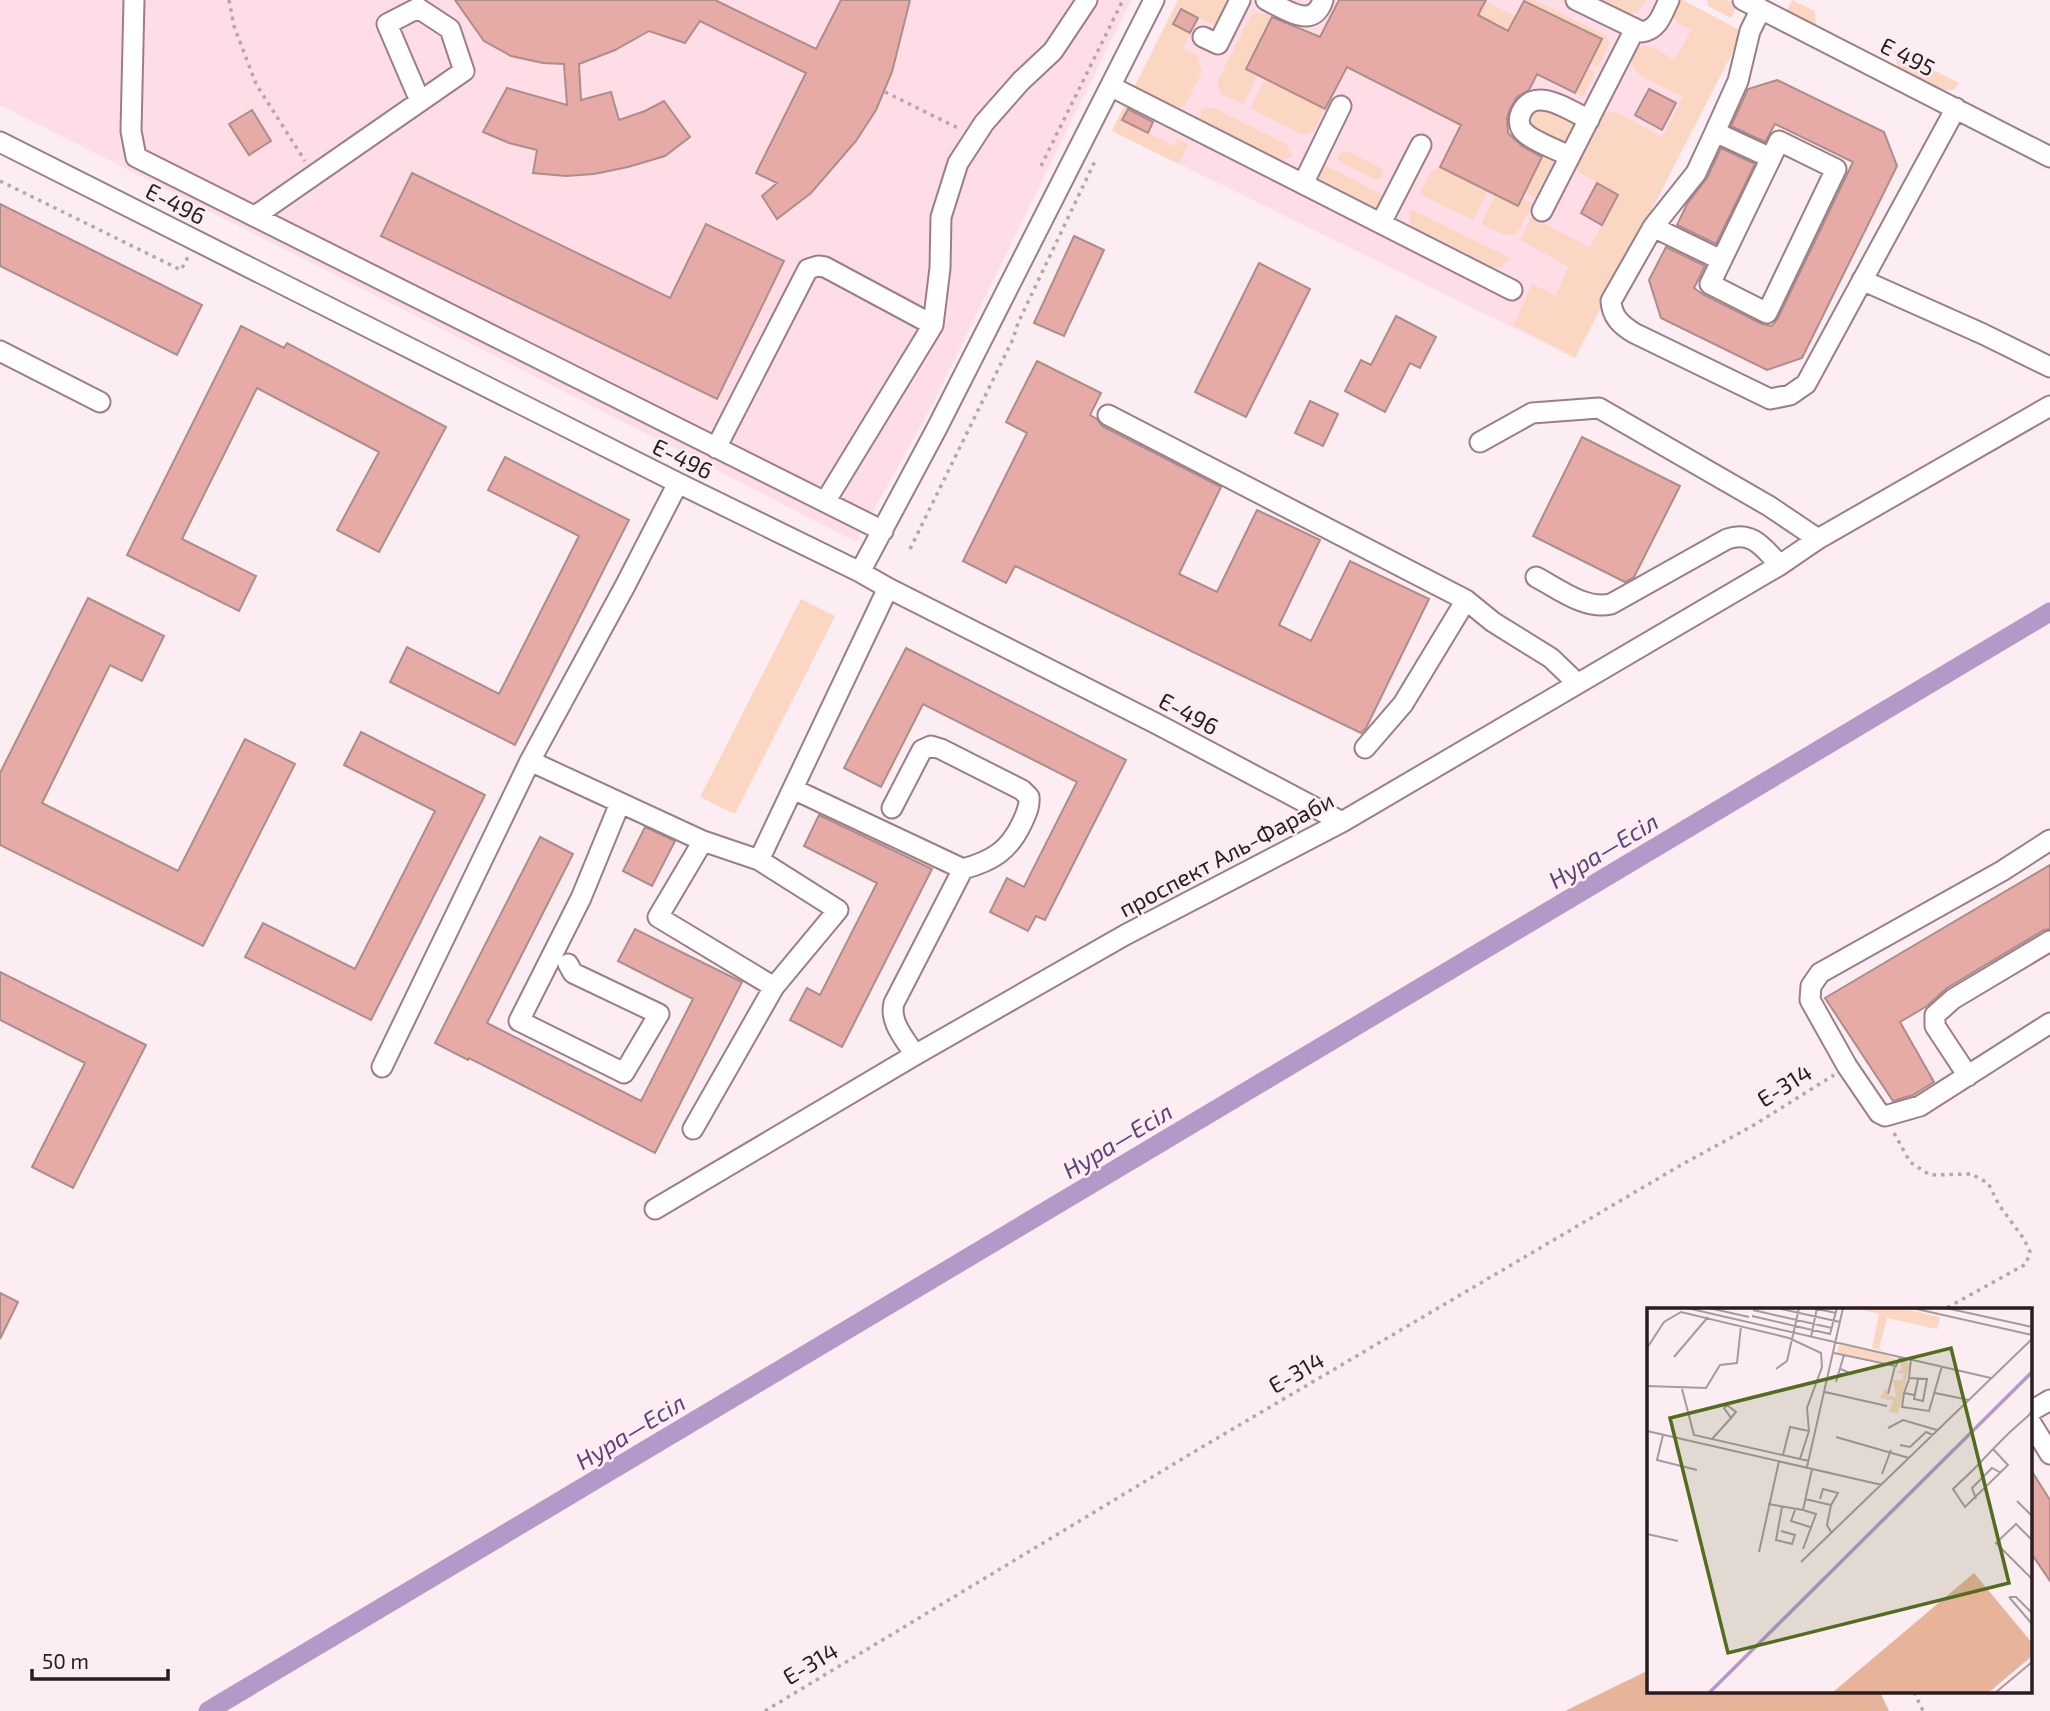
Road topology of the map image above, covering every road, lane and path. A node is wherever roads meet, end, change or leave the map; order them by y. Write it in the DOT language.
graph roads {
  1 [pos="134,0"];
  2 [pos="229,0"];
  3 [pos="1087,0"];
  4 [pos="1123,0"];
  5 [pos="1154,0"];
  6 [pos="1240,0"];
  7 [pos="1266,0"];
  8 [pos="1323,0"];
  9 [pos="1576,0"];
  10 [pos="1669,0"];
  11 [pos="1752,4"];
  12 [pos="1635,29"];
  13 [pos="1203,37"];
  14 [pos="1112,87"];
  15 [pos="885,92"];
  16 [pos="420,102"];
  17 [pos="1341,106"];
  18 [pos="1956,108"];
  19 [pos="1589,120"];
  20 [pos="1715,132"];
  21 [pos="975,137"];
  22 [pos="0,142"];
  23 [pos="1421,145"];
  24 [pos="1098,156"];
  25 [pos="1570,156"];
  26 [pos="2050,157"];
  27 [pos="1771,158"];
  28 [pos="1041,166"];
  29 [pos="316,174"];
  30 [pos="0,181"];
  31 [pos="1303,184"];
  32 [pos="1542,211"];
  33 [pos="255,216"];
  34 [pos="1381,223"];
  35 [pos="1653,227"];
  36 [pos="196,240"];
  37 [pos="1721,260"];
  38 [pos="1862,280"];
  39 [pos="1512,290"];
  40 [pos="933,325"];
  41 [pos="0,351"];
  42 [pos="2050,367"];
  43 [pos="100,402"];
  44 [pos="2050,406"];
  45 [pos="1108,415"];
  46 [pos="1480,442"];
  47 [pos="716,448"];
  48 [pos="678,483"];
  49 [pos="825,502"];
  50 [pos="883,531"];
  51 [pos="1818,539"];
  52 [pos="910,549"];
  53 [pos="1780,565"];
  54 [pos="860,572"];
  55 [pos="1536,577"];
  56 [pos="888,588"];
  57 [pos="1466,600"];
  58 [pos="1577,683"];
  59 [pos="1365,748"];
  60 [pos="530,761"];
  61 [pos="793,789"];
  62 [pos="620,803"];
  63 [pos="892,808"];
  64 [pos="1342,822"];
  65 [pos="2050,840"];
  66 [pos="703,841"];
  67 [pos="759,860"];
  68 [pos="963,869"];
  69 [pos="2050,941"];
  70 [pos="568,964"];
  71 [pos="774,987"];
  72 [pos="2050,1023"];
  73 [pos="915,1055"];
  74 [pos="1847,1066"];
  75 [pos="382,1067"];
  76 [pos="1968,1076"];
  77 [pos="1885,1116"];
  78 [pos="693,1129"];
  79 [pos="655,1209"];
  80 [pos="1947,1308"];
  81 [pos="2050,1400"];
  82 [pos="2032,1410"];
  83 [pos="2032,1425"];
  84 [pos="2050,1454"];
  85 [pos="1915,1694"];
  86 [pos="765,1711"];
  87 [pos="1923,1711"];
  1 -- 33 [label="street"];
  2 -- 29 [label="path"];
  3 -- 21 [label="street"];
  4 -- 28 [label="path"];
  5 -- 14 [label="street"];
  6 -- 13 [label="street"];
  7 -- 8 [label="street"];
  9 -- 12 [label="street"];
  10 -- 12 [label="street"];
  11 -- 18 [label="street, E 495"];
  11 -- 20 [label="street"];
  12 -- 19 [label="street"];
  14 -- 31 [label="street"];
  14 -- 50 [label="street"];
  15 -- 21 [label="path"];
  16 -- 16 [label="street"];
  16 -- 29 [label="street"];
  17 -- 31 [label="street"];
  18 -- 26 [label="street, E 495"];
  18 -- 38 [label="street"];
  19 -- 25 [label="street"];
  19 -- 25 [label="street"];
  20 -- 27 [label="street"];
  20 -- 35 [label="street"];
  21 -- 40 [label="street"];
  22 -- 36 [label="street, E-496"];
  23 -- 34 [label="street"];
  24 -- 52 [label="path"];
  25 -- 32 [label="street"];
  27 -- 37 [label="street"];
  27 -- 37 [label="street"];
  29 -- 33 [label="street"];
  30 -- 36 [label="path"];
  31 -- 34 [label="street"];
  33 -- 47 [label="street"];
  34 -- 39 [label="street"];
  35 -- 37 [label="street"];
  35 -- 38 [label="street"];
  36 -- 48 [label="street, E-496"];
  38 -- 42 [label="street"];
  40 -- 47 [label="street"];
  40 -- 49 [label="street"];
  41 -- 43 [label="street"];
  44 -- 51 [label="street, проспект Аль-Фараби"];
  45 -- 57 [label="street"];
  46 -- 51 [label="street"];
  47 -- 49 [label="street"];
  48 -- 54 [label="street, E-496"];
  48 -- 60 [label="street"];
  49 -- 50 [label="street"];
  50 -- 54 [label="street"];
  51 -- 53 [label="street, проспект Аль-Фараби"];
  53 -- 55 [label="street"];
  53 -- 58 [label="street, проспект Аль-Фараби"];
  54 -- 56 [label="street, E-496"];
  56 -- 61 [label="street"];
  56 -- 64 [label="street, E-496"];
  57 -- 58 [label="street"];
  57 -- 59 [label="street"];
  58 -- 64 [label="street, проспект Аль-Фараби"];
  60 -- 62 [label="street"];
  60 -- 75 [label="street"];
  61 -- 67 [label="street"];
  61 -- 68 [label="street"];
  62 -- 66 [label="street"];
  62 -- 70 [label="street"];
  63 -- 68 [label="street"];
  64 -- 73 [label="street, проспект Аль-Фараби"];
  65 -- 74 [label="street"];
  66 -- 67 [label="street"];
  66 -- 71 [label="street"];
  67 -- 71 [label="street"];
  68 -- 73 [label="street"];
  69 -- 76 [label="street"];
  71 -- 78 [label="street"];
  72 -- 76 [label="street"];
  73 -- 79 [label="street, проспект Аль-Фараби"];
  74 -- 77 [label="street"];
  74 -- 86 [label="path, E-314"];
  76 -- 77 [label="street"];
  77 -- 80 [label="path"];
  81 -- 82 [label="street"];
  83 -- 84 [label="street"];
  85 -- 87 [label="path"];
}
